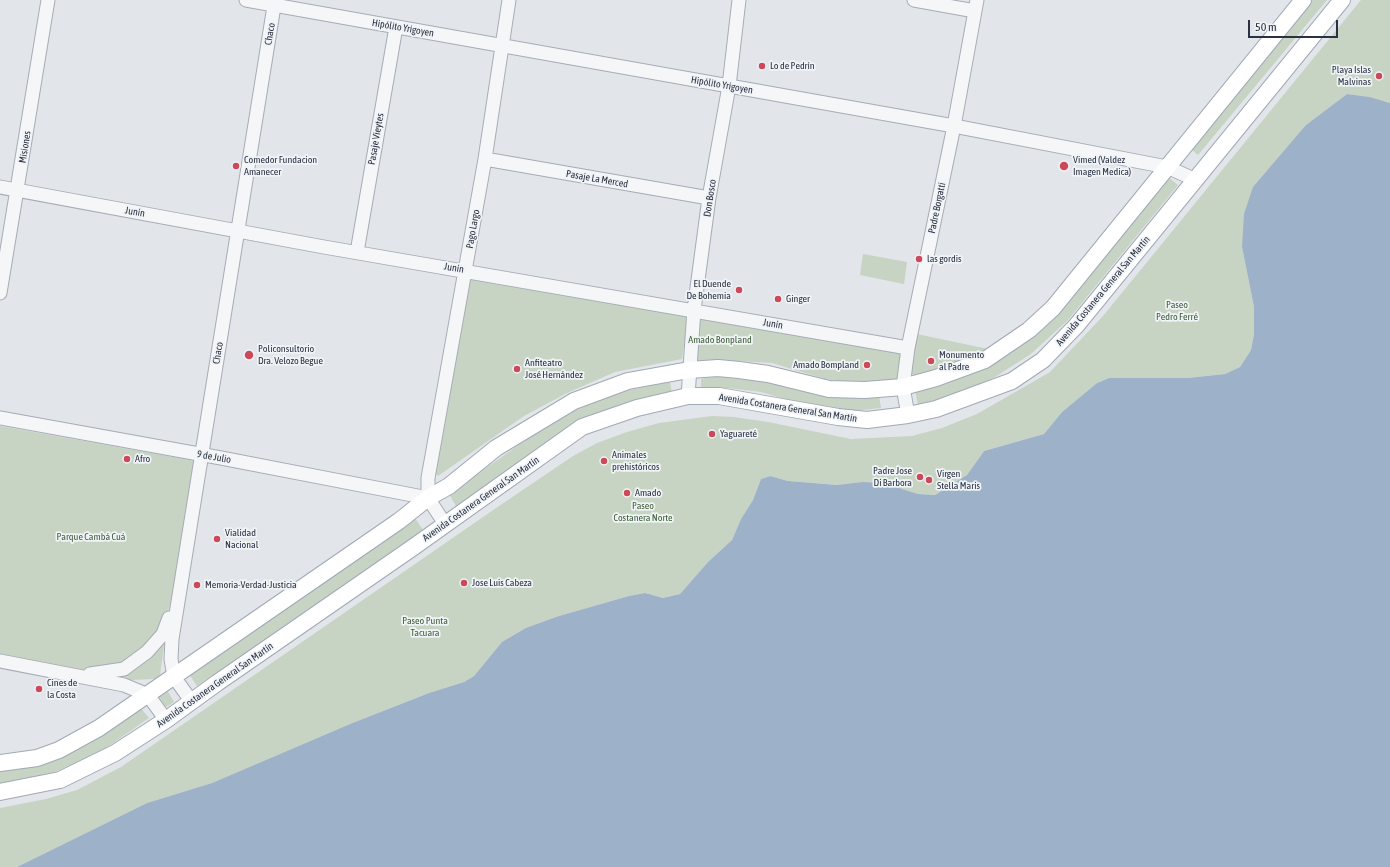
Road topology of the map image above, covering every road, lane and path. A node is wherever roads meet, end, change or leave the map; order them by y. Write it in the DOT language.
graph roads {
  1 [pos="48,0"];
  2 [pos="246,0"];
  3 [pos="510,0"];
  4 [pos="739,0"];
  5 [pos="914,0"];
  6 [pos="1303,0"];
  7 [pos="1342,0"];
  8 [pos="275,2"];
  9 [pos="976,6"];
  10 [pos="396,27"];
  11 [pos="503,46"];
  12 [pos="729,86"];
  13 [pos="954,126"];
  14 [pos="485,160"];
  15 [pos="1167,167"];
  16 [pos="1196,180"];
  17 [pos="0,188"];
  18 [pos="18,191"];
  19 [pos="709,198"];
  20 [pos="239,231"];
  21 [pos="357,252"];
  22 [pos="465,270"];
  23 [pos="0,293"];
  24 [pos="694,310"];
  25 [pos="908,348"];
  26 [pos="689,370"];
  27 [pos="903,387"];
  28 [pos="688,396"];
  29 [pos="908,415"];
  30 [pos="0,418"];
  31 [pos="201,454"];
  32 [pos="428,498"];
  33 [pos="445,524"];
  34 [pos="178,591"];
  35 [pos="0,661"];
  36 [pos="74,675"];
  37 [pos="174,677"];
  38 [pos="148,695"];
  39 [pos="192,702"];
  40 [pos="166,720"];
  41 [pos="0,763"];
  42 [pos="0,792"];
  1 -- 18 [label="street, Misiones"];
  2 -- 8 [label="street, Hipólito Yrigoyen"];
  3 -- 11 [label="street, Pago Largo"];
  4 -- 12 [label="street, Don Bosco"];
  5 -- 9 [label="street"];
  6 -- 15 [label="main road"];
  7 -- 16 [label="main road, Avenida Costanera General San Martín"];
  8 -- 10 [label="street, Hipólito Yrigoyen"];
  8 -- 20 [label="street, Chaco"];
  9 -- 13 [label="street, Padre Borgatti"];
  10 -- 11 [label="street, Hipólito Yrigoyen"];
  10 -- 21 [label="street, Pasaje Vieytes"];
  11 -- 12 [label="street, Hipólito Yrigoyen"];
  11 -- 14 [label="street, Pago Largo"];
  12 -- 13 [label="street, Hipólito Yrigoyen"];
  12 -- 19 [label="street, Don Bosco"];
  13 -- 15 [label="street, Hipólito Yrigoyen"];
  13 -- 25 [label="street, Padre Borgatti"];
  14 -- 19 [label="street, Pasaje La Merced"];
  14 -- 22 [label="street, Pago Largo"];
  15 -- 16 [label="street, Hipólito Yrigoyen"];
  15 -- 27 [label="main road"];
  16 -- 29 [label="main road, Avenida Costanera General San Martín"];
  17 -- 18 [label="street, Junín"];
  18 -- 20 [label="street, Junín"];
  18 -- 23 [label="street, Misiones"];
  19 -- 24 [label="street, Don Bosco"];
  20 -- 21 [label="street, Junín"];
  20 -- 31 [label="street, Chaco"];
  21 -- 22 [label="street, Junín"];
  22 -- 24 [label="street, Junín"];
  22 -- 32 [label="street, Pago Largo"];
  24 -- 25 [label="street, Junín"];
  24 -- 26 [label="street, Don Bosco"];
  25 -- 27 [label="street, Padre Borgatti"];
  26 -- 27 [label="main road"];
  26 -- 28 [label="street, Don Bosco"];
  26 -- 32 [label="main road"];
  27 -- 29 [label="street, Padre Borgatti"];
  28 -- 29 [label="main road, Avenida Costanera General San Martín"];
  28 -- 33 [label="main road, Avenida Costanera General San Martín"];
  30 -- 31 [label="street, 9 de Julio"];
  31 -- 32 [label="street, 9 de Julio"];
  31 -- 34 [label="street, Chaco"];
  32 -- 33 [label="street"];
  32 -- 37 [label="main road"];
  33 -- 39 [label="main road, Avenida Costanera General San Martín"];
  34 -- 36 [label="street"];
  34 -- 37 [label="street, Chaco"];
  35 -- 36 [label="street"];
  36 -- 38 [label="street"];
  37 -- 38 [label="main road"];
  37 -- 39 [label="street, Chaco"];
  38 -- 40 [label="street"];
  38 -- 41 [label="main road"];
  39 -- 40 [label="main road, Avenida Costanera General San Martín"];
  40 -- 42 [label="main road, Avenida Costanera General San Martín"];
}
